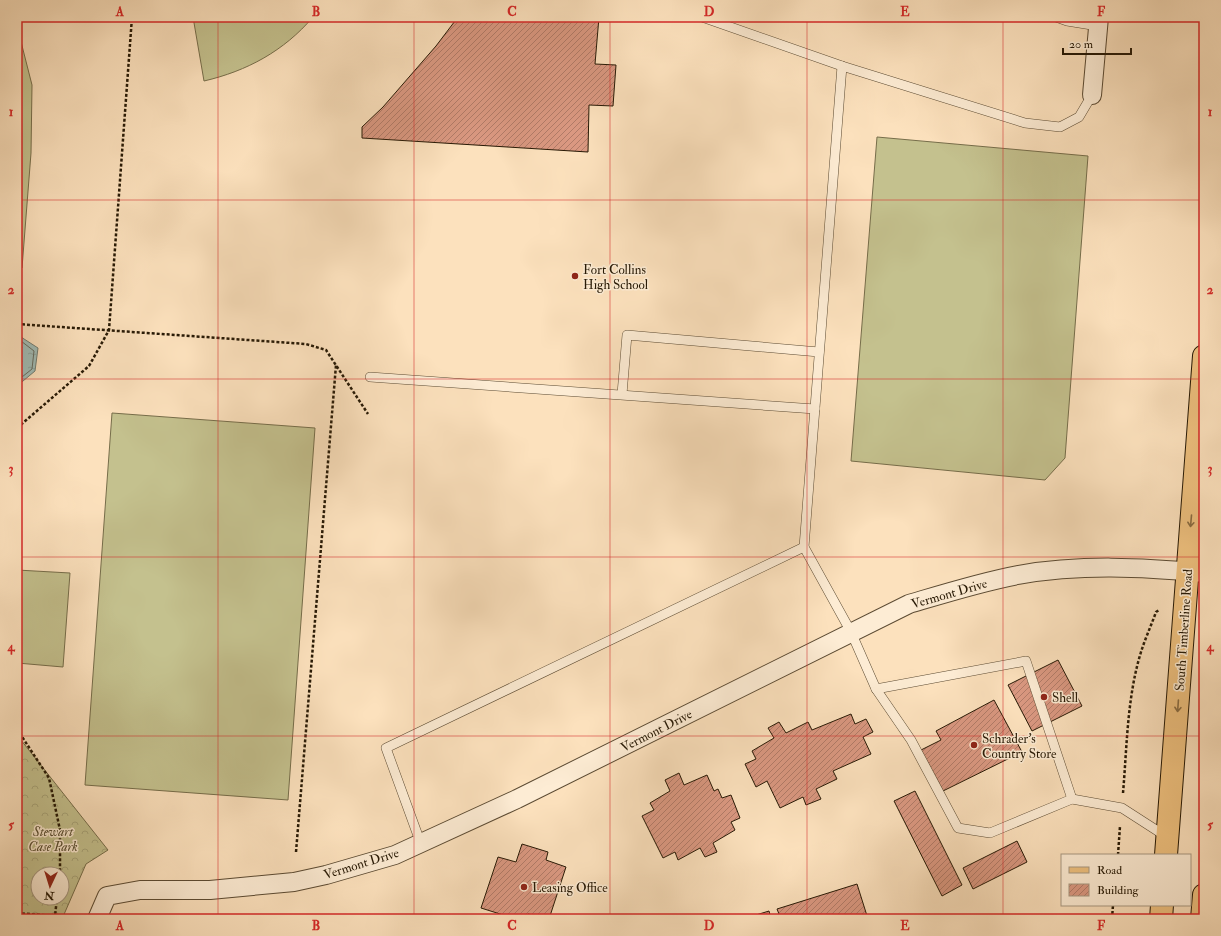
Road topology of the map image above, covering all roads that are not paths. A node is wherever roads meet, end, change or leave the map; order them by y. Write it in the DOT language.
graph roads {
  1 [pos="702,17"];
  2 [pos="1056,17"];
  3 [pos="1098,22"];
  4 [pos="842,66"];
  5 [pos="1092,95"];
  6 [pos="819,352"];
  7 [pos="1204,356"];
  8 [pos="370,378"];
  9 [pos="622,394"];
  10 [pos="815,409"];
  11 [pos="804,547"];
  12 [pos="1196,572"];
  13 [pos="851,632"];
  14 [pos="876,689"];
  15 [pos="1072,799"];
  16 [pos="421,844"];
  17 [pos="1167,846"];
  18 [pos="1204,895"];
  19 [pos="1162,906"];
  20 [pos="97,919"];
  21 [pos="1161,919"];
  22 [pos="1202,919"];
  1 -- 4 [label="lane"];
  2 -- 3 [label="lane"];
  3 -- 5 [label="street"];
  4 -- 5 [label="lane"];
  4 -- 6 [label="lane"];
  6 -- 9 [label="lane"];
  6 -- 10 [label="lane"];
  7 -- 12 [label="main road, South Timberline Road, one-way"];
  8 -- 9 [label="lane"];
  9 -- 10 [label="lane"];
  10 -- 11 [label="lane"];
  11 -- 13 [label="lane"];
  11 -- 16 [label="lane"];
  12 -- 13 [label="street, Vermont Drive"];
  12 -- 17 [label="main road, South Timberline Road, one-way"];
  13 -- 14 [label="lane"];
  13 -- 16 [label="street, Vermont Drive"];
  14 -- 15 [label="lane"];
  14 -- 15 [label="lane"];
  15 -- 17 [label="lane"];
  16 -- 20 [label="street, Vermont Drive"];
  18 -- 22 [label="main road"];
  19 -- 21 [label="main road"];
}
